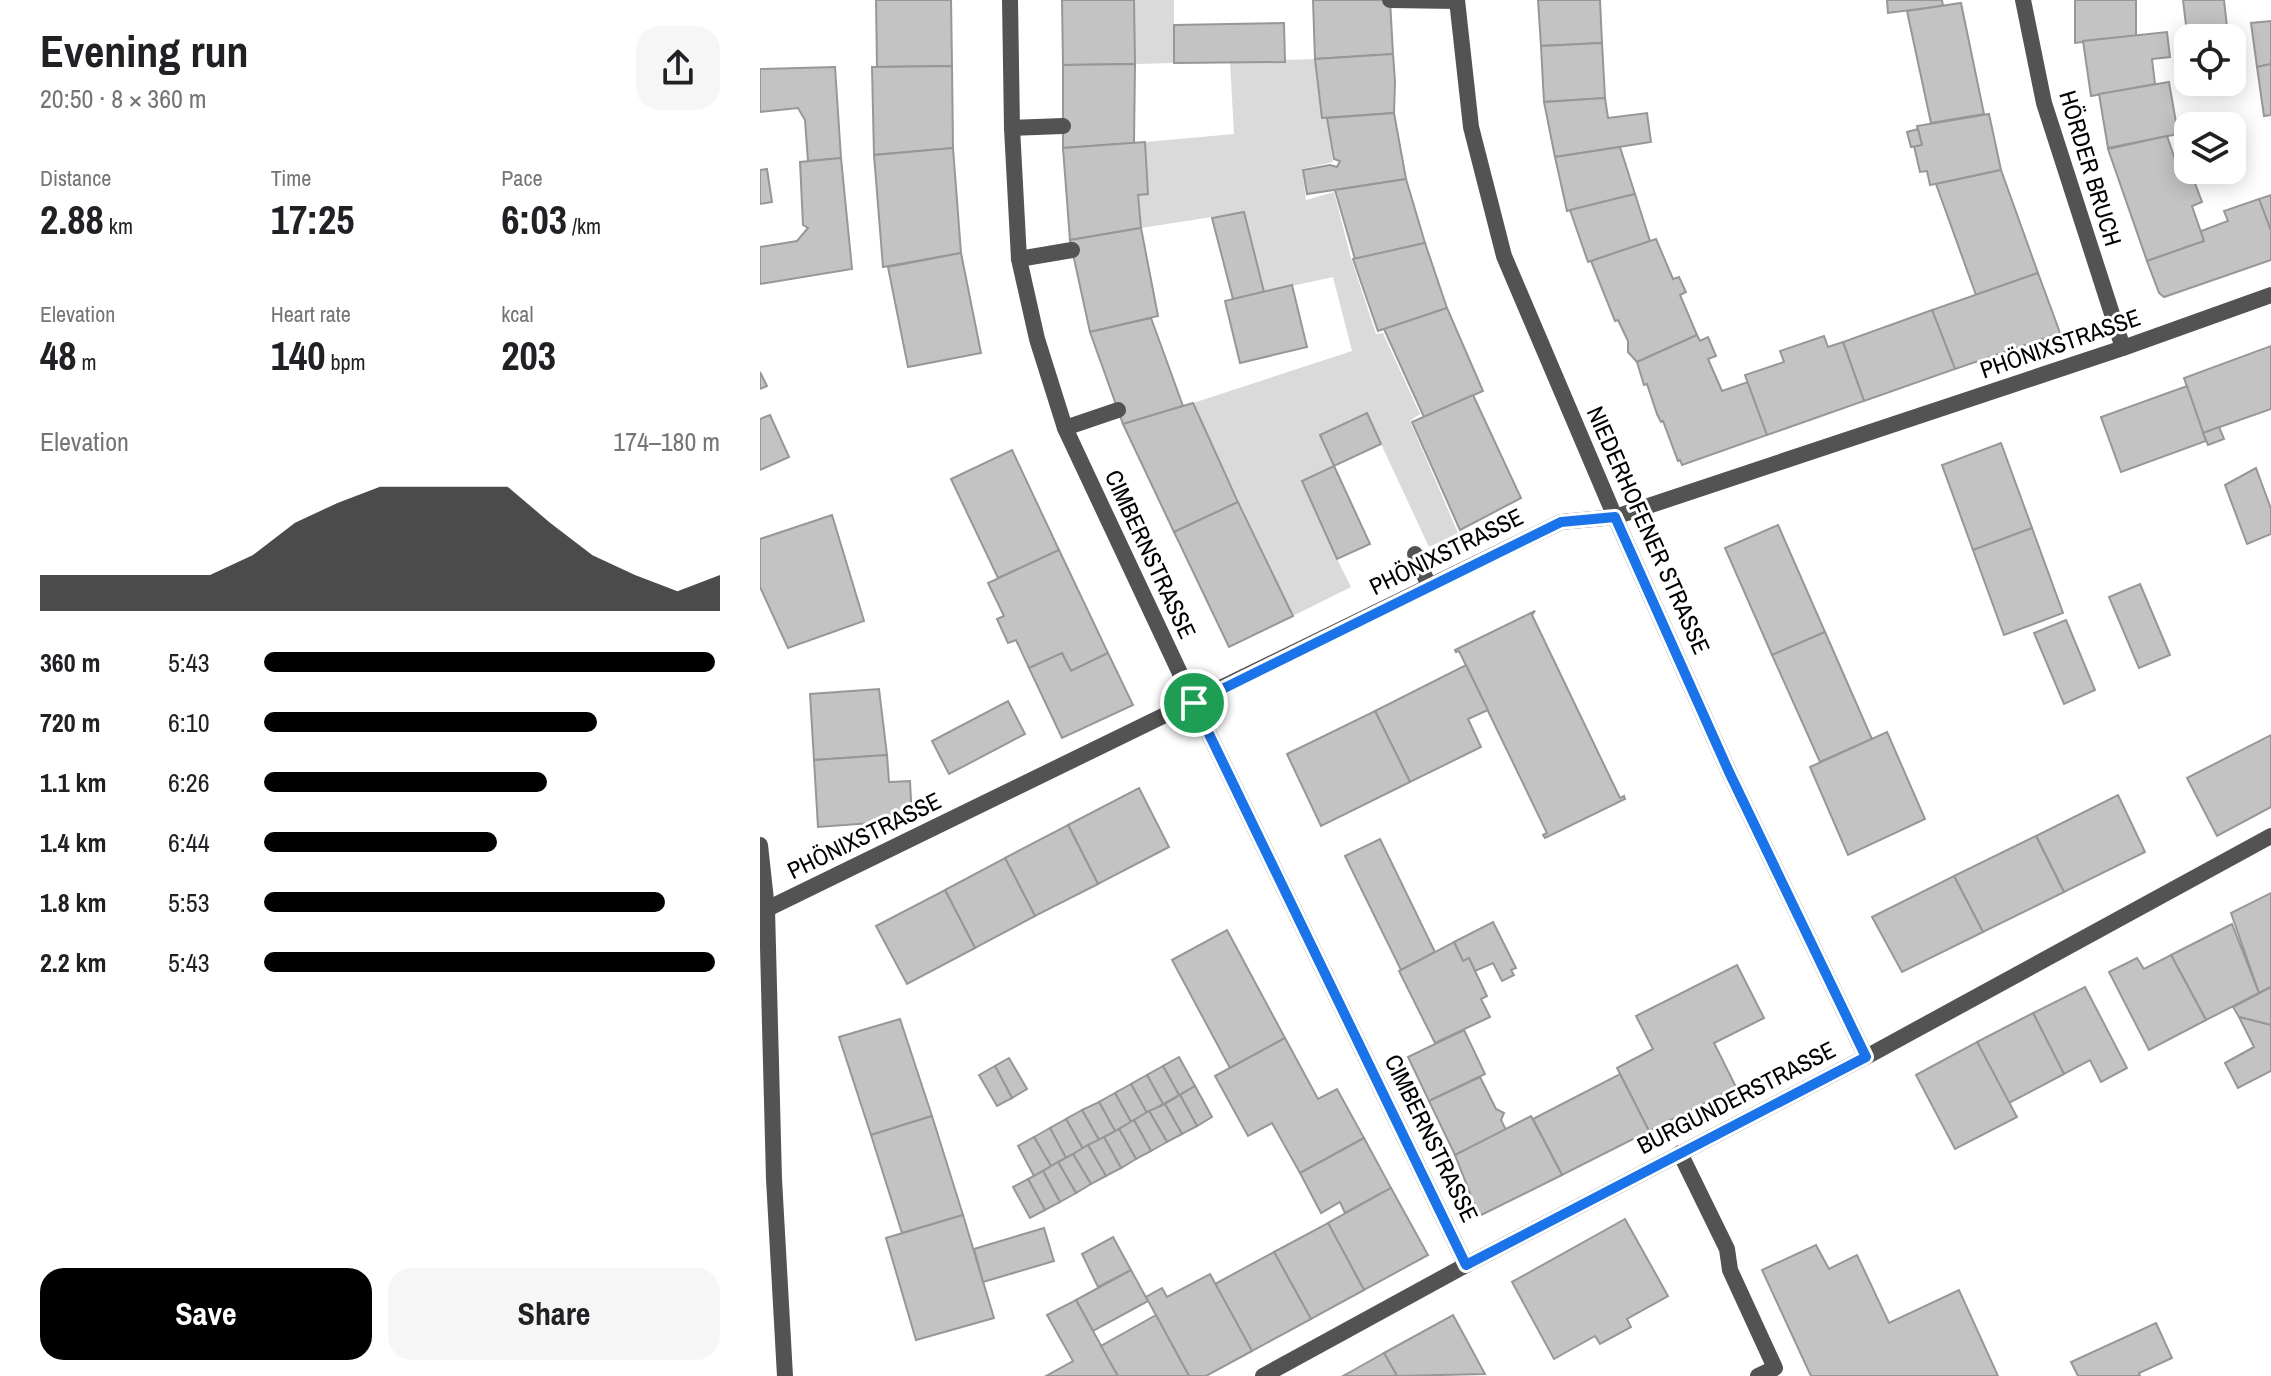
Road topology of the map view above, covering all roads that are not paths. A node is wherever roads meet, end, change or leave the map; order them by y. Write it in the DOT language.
graph roads {
  1 [pos="1010,0"];
  2 [pos="1390,0"];
  3 [pos="2023,0"];
  4 [pos="1457,1"];
  5 [pos="1063,126"];
  6 [pos="1012,128"];
  7 [pos="1072,250"];
  8 [pos="1019,259"];
  9 [pos="2271,295"];
  10 [pos="2123,348"];
  11 [pos="1118,410"];
  12 [pos="1065,428"];
  13 [pos="1615,517"];
  14 [pos="1415,554"];
  15 [pos="1429,586"];
  16 [pos="1194,703"];
  17 [pos="2271,836"];
  18 [pos="760,845"];
  19 [pos="767,909"];
  20 [pos="1866,1057"];
  21 [pos="1680,1153"];
  22 [pos="1466,1265"];
  23 [pos="785,1376"];
  24 [pos="1263,1376"];
  25 [pos="1758,1376"];
  1 -- 6 [label="street, CIMBERNSTRASSE"];
  2 -- 4 [label="street"];
  3 -- 10 [label="street, HÖRDER BRUCH"];
  4 -- 13 [label="street, NIEDERHOFENER STRASSE"];
  5 -- 6 [label="street"];
  6 -- 8 [label="street, CIMBERNSTRASSE"];
  7 -- 8 [label="street"];
  8 -- 12 [label="street, CIMBERNSTRASSE"];
  9 -- 10 [label="street, PHÖNIXSTRASSE"];
  10 -- 13 [label="street, PHÖNIXSTRASSE"];
  11 -- 12 [label="street"];
  12 -- 16 [label="street, CIMBERNSTRASSE"];
  13 -- 15 [label="street, PHÖNIXSTRASSE"];
  13 -- 20 [label="street, NIEDERHOFENER STRASSE"];
  14 -- 15 [label="street"];
  15 -- 16 [label="street, PHÖNIXSTRASSE"];
  16 -- 19 [label="street, PHÖNIXSTRASSE"];
  16 -- 22 [label="street, CIMBERNSTRASSE"];
  17 -- 20 [label="street, BURGUNDERSTRASSE"];
  18 -- 19 [label="street"];
  19 -- 23 [label="street"];
  20 -- 21 [label="street, BURGUNDERSTRASSE"];
  21 -- 22 [label="street, BURGUNDERSTRASSE"];
  21 -- 25 [label="street"];
  22 -- 24 [label="street, BURGUNDERSTRASSE"];
}
